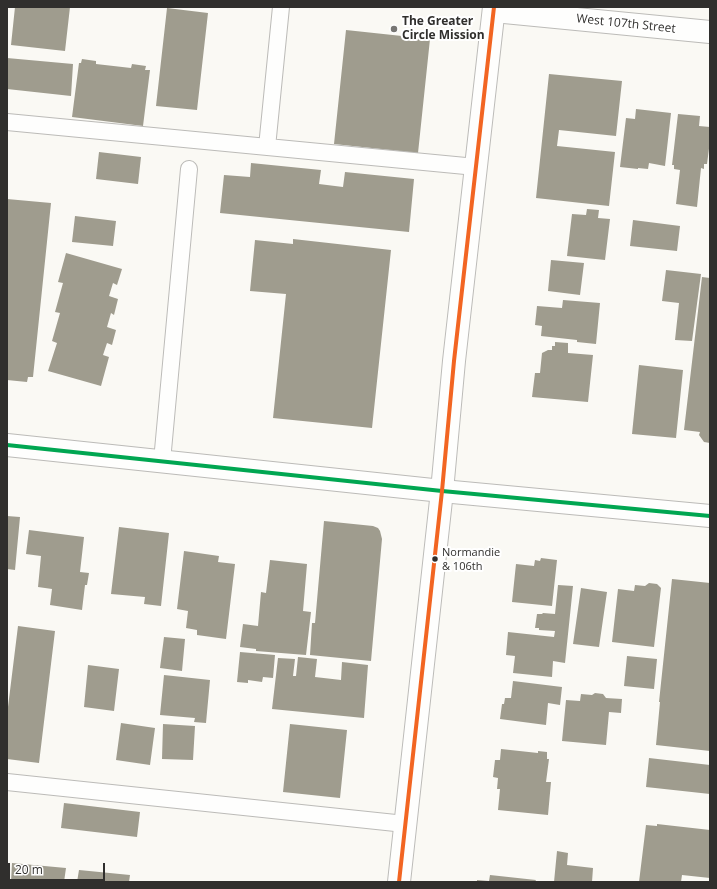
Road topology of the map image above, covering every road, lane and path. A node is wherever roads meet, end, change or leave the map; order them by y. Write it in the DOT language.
graph roads {
  1 [pos="281,7"];
  2 [pos="494,9"];
  3 [pos="710,32"];
  4 [pos="7,122"];
  5 [pos="267,147"];
  6 [pos="476,167"];
  7 [pos="189,170"];
  8 [pos="7,445"];
  9 [pos="162,461"];
  10 [pos="442,491"];
  11 [pos="710,516"];
  12 [pos="7,782"];
  13 [pos="405,824"];
  14 [pos="399,882"];
  1 -- 5 [label="lane"];
  2 -- 3 [label="street, West 107th Street"];
  2 -- 6 [label="street"];
  4 -- 5 [label="lane"];
  5 -- 6 [label="lane"];
  6 -- 10 [label="street"];
  7 -- 9 [label="lane"];
  8 -- 9 [label="street"];
  9 -- 10 [label="street"];
  10 -- 11 [label="street"];
  10 -- 13 [label="street"];
  12 -- 13 [label="lane"];
  13 -- 14 [label="street"];
}
